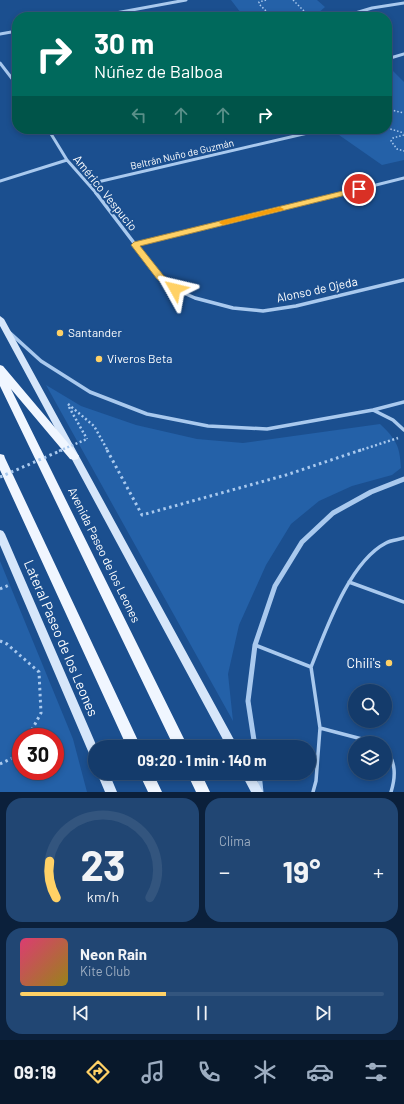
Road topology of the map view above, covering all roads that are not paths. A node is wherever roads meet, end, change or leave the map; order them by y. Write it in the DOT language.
graph roads {
  1 [pos="186,0"];
  2 [pos="404,2"];
  3 [pos="121,12"];
  4 [pos="359,12"];
  5 [pos="12,32"];
  6 [pos="0,34"];
  7 [pos="404,54"];
  8 [pos="392,58"];
  9 [pos="0,63"];
  10 [pos="12,78"];
  11 [pos="51,134"];
  12 [pos="304,134"];
  13 [pos="67,160"];
  14 [pos="404,178"];
  15 [pos="0,181"];
  16 [pos="89,184"];
  17 [pos="134,245"];
  18 [pos="404,280"];
  19 [pos="233,308"];
  20 [pos="0,319"];
  21 [pos="4,327"];
  22 [pos="0,369"];
  23 [pos="0,376"];
  24 [pos="404,402"];
  25 [pos="373,410"];
  26 [pos="404,430"];
  27 [pos="74,456"];
  28 [pos="0,458"];
  29 [pos="404,479"];
  30 [pos="0,534"];
  31 [pos="404,538"];
  32 [pos="349,582"];
  33 [pos="404,602"];
  34 [pos="254,645"];
  35 [pos="311,667"];
  36 [pos="320,728"];
  37 [pos="350,736"];
  38 [pos="89,740"];
  39 [pos="131,740"];
  40 [pos="178,740"];
  41 [pos="229,740"];
  42 [pos="254,740"];
  43 [pos="392,759"];
  44 [pos="106,780"];
  45 [pos="149,780"];
  46 [pos="197,780"];
  47 [pos="251,780"];
  48 [pos="259,780"];
  49 [pos="111,792"];
  50 [pos="155,792"];
  51 [pos="203,792"];
  52 [pos="259,792"];
  53 [pos="313,792"];
  54 [pos="391,792"];
  1 -- 3 [label="street"];
  2 -- 4 [label="street"];
  5 -- 6 [label="street"];
  7 -- 8 [label="street"];
  9 -- 10 [label="street"];
  11 -- 13 [label="street, Américo Vespucio"];
  12 -- 16 [label="street, Beltrán Nuño de Guzmán"];
  13 -- 15 [label="street"];
  13 -- 16 [label="street, Américo Vespucio"];
  14 -- 17 [label="street"];
  16 -- 17 [label="street, Américo Vespucio"];
  17 -- 19 [label="street, Américo Vespucio"];
  18 -- 19 [label="street, Alonso de Ojeda"];
  20 -- 21 [label="street, Avenida Paseo de los Leones"];
  21 -- 25 [label="street"];
  21 -- 27 [label="street, Avenida Paseo de los Leones"];
  22 -- 27 [label="main road"];
  23 -- 40 [label="main road, Avenida Paseo de los Leones"];
  24 -- 25 [label="street"];
  25 -- 26 [label="street"];
  27 -- 41 [label="street, Avenida Paseo de los Leones"];
  28 -- 39 [label="main road"];
  29 -- 34 [label="street"];
  30 -- 38 [label="street, Lateral Paseo de los Leones"];
  31 -- 32 [label="lane"];
  32 -- 33 [label="lane"];
  32 -- 35 [label="lane"];
  34 -- 35 [label="lane"];
  34 -- 42 [label="street"];
  35 -- 36 [label="lane"];
  36 -- 37 [label="lane"];
  36 -- 53 [label="lane"];
  43 -- 54 [label="lane"];
  44 -- 49 [label="street"];
  45 -- 50 [label="main road"];
  46 -- 51 [label="main road"];
  47 -- 52 [label="street"];
  48 -- 52 [label="street"];
}
